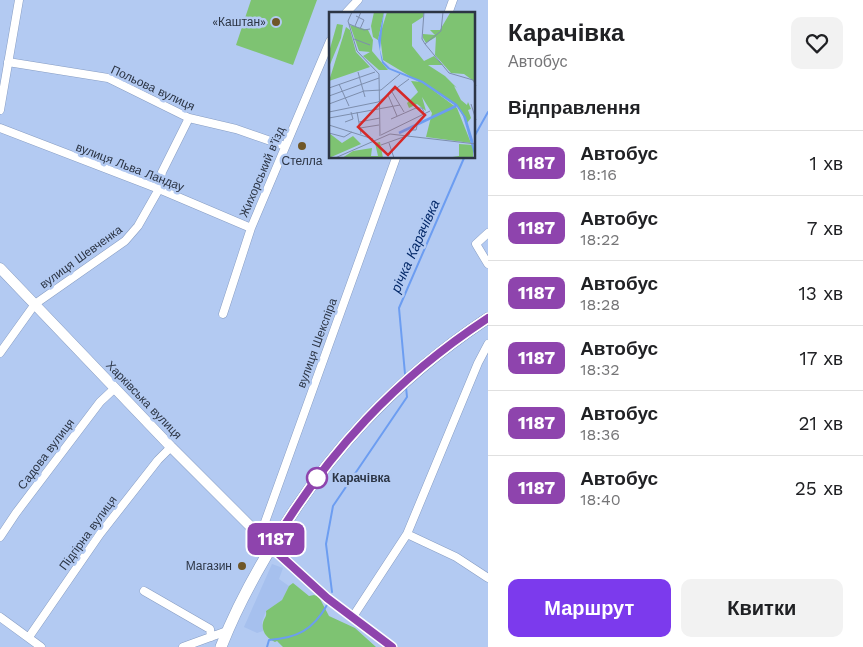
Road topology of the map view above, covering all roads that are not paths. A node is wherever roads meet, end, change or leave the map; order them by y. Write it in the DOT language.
graph roads {
  1 [pos="19,0"];
  2 [pos="358,0"];
  3 [pos="453,0"];
  4 [pos="347,12"];
  5 [pos="449,12"];
  6 [pos="329,43"];
  7 [pos="8,62"];
  8 [pos="0,110"];
  9 [pos="189,118"];
  10 [pos="0,128"];
  11 [pos="285,146"];
  12 [pos="396,159"];
  13 [pos="159,190"];
  14 [pos="251,228"];
  15 [pos="488,233"];
  16 [pos="488,264"];
  17 [pos="0,268"];
  18 [pos="36,304"];
  19 [pos="223,314"];
  20 [pos="488,318"];
  21 [pos="488,344"];
  22 [pos="0,353"];
  23 [pos="115,388"];
  24 [pos="171,447"];
  25 [pos="406,534"];
  26 [pos="260,536"];
  27 [pos="0,538"];
  28 [pos="271,547"];
  29 [pos="488,578"];
  30 [pos="144,591"];
  31 [pos="0,616"];
  32 [pos="352,618"];
  33 [pos="227,632"];
  34 [pos="211,636"];
  35 [pos="29,637"];
  36 [pos="41,647"];
  37 [pos="183,647"];
  38 [pos="222,647"];
  39 [pos="392,647"];
  1 -- 7 [label="street"];
  2 -- 4 [label="street"];
  3 -- 5 [label="street"];
  6 -- 11 [label="street, Жихорський в’їзд"];
  7 -- 8 [label="street"];
  7 -- 9 [label="street, Польова вулиця"];
  9 -- 11 [label="street, Польова вулиця"];
  9 -- 13 [label="street, вулиця Шевченка"];
  10 -- 13 [label="street, вулиця Льва Ландау"];
  11 -- 14 [label="street, Жихорський в’їзд"];
  12 -- 26 [label="street, вулиця Шекспіра"];
  13 -- 14 [label="street, вулиця Льва Ландау"];
  13 -- 18 [label="street, вулиця Шевченка"];
  14 -- 19 [label="street, Жихорський в’їзд"];
  15 -- 16 [label="street"];
  17 -- 18 [label="main road, Харківська вулиця"];
  18 -- 22 [label="street, вулиця Шевченка"];
  18 -- 23 [label="main road, Харківська вулиця"];
  20 -- 28 [label="highway"];
  21 -- 25 [label="street"];
  23 -- 24 [label="main road, Харківська вулиця"];
  23 -- 27 [label="street, Садова вулиця"];
  24 -- 26 [label="main road, Харківська вулиця"];
  24 -- 35 [label="street, Підгірна вулиця"];
  25 -- 29 [label="street"];
  25 -- 32 [label="street"];
  26 -- 28 [label="main road, Харківська вулиця"];
  28 -- 32 [label="street"];
  28 -- 33 [label="highway"];
  30 -- 34 [label="street"];
  31 -- 35 [label="street"];
  32 -- 39 [label="street"];
  33 -- 34 [label="street"];
  33 -- 38 [label="highway"];
  34 -- 37 [label="street"];
  35 -- 36 [label="street"];
}
